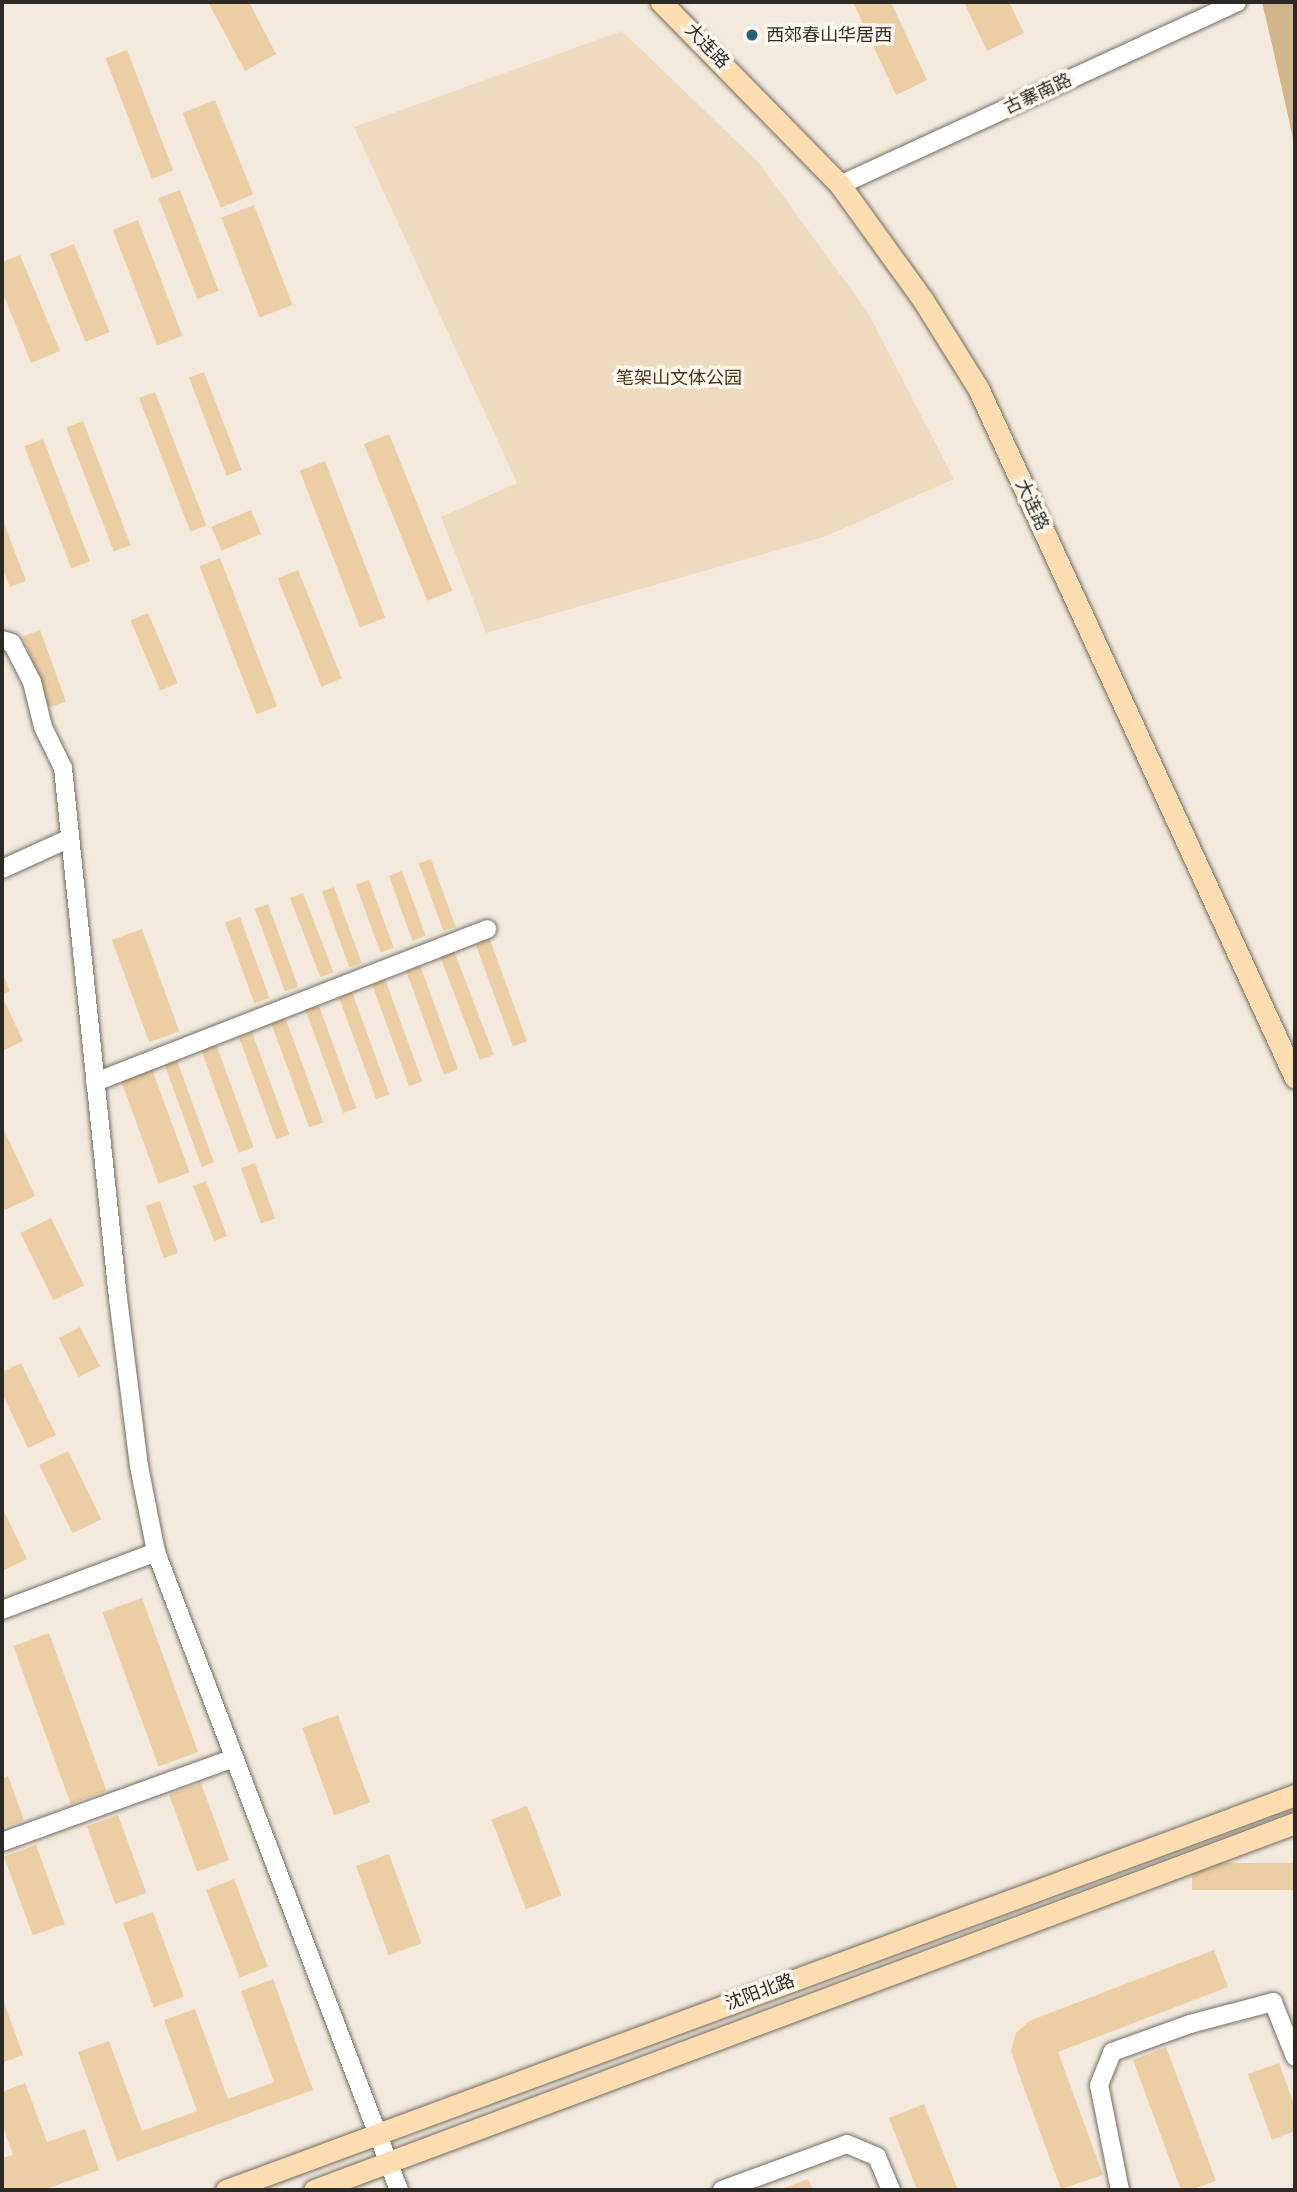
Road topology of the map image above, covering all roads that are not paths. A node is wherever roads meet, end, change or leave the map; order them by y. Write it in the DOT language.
graph roads {
  1 [pos="661,2"];
  2 [pos="1237,2"];
  3 [pos="840,185"];
  4 [pos="2,640"];
  5 [pos="68,839"];
  6 [pos="2,869"];
  7 [pos="487,929"];
  8 [pos="1295,1078"];
  9 [pos="95,1082"];
  10 [pos="156,1552"];
  11 [pos="2,1610"];
  12 [pos="234,1758"];
  13 [pos="1295,1795"];
  14 [pos="1295,1824"];
  15 [pos="2,1842"];
  16 [pos="1295,2057"];
  17 [pos="377,2133"];
  18 [pos="388,2162"];
  19 [pos="226,2190"];
  20 [pos="314,2190"];
  21 [pos="399,2190"];
  22 [pos="722,2190"];
  23 [pos="891,2190"];
  24 [pos="1120,2190"];
  1 -- 3 [label="main road, 大连路"];
  2 -- 3 [label="street, 古寨南路"];
  3 -- 8 [label="main road, 大连路"];
  4 -- 5 [label="street"];
  5 -- 6 [label="street"];
  5 -- 9 [label="street"];
  7 -- 9 [label="street"];
  9 -- 10 [label="street"];
  10 -- 11 [label="street"];
  10 -- 12 [label="street"];
  12 -- 15 [label="street"];
  12 -- 17 [label="street"];
  13 -- 17 [label="main road, 沈阳北路"];
  14 -- 18 [label="main road, 沈阳北路"];
  16 -- 24 [label="street"];
  17 -- 18 [label="street"];
  17 -- 19 [label="main road, 沈阳北路"];
  18 -- 20 [label="main road, 沈阳北路"];
  18 -- 21 [label="street"];
  22 -- 23 [label="street"];
}
